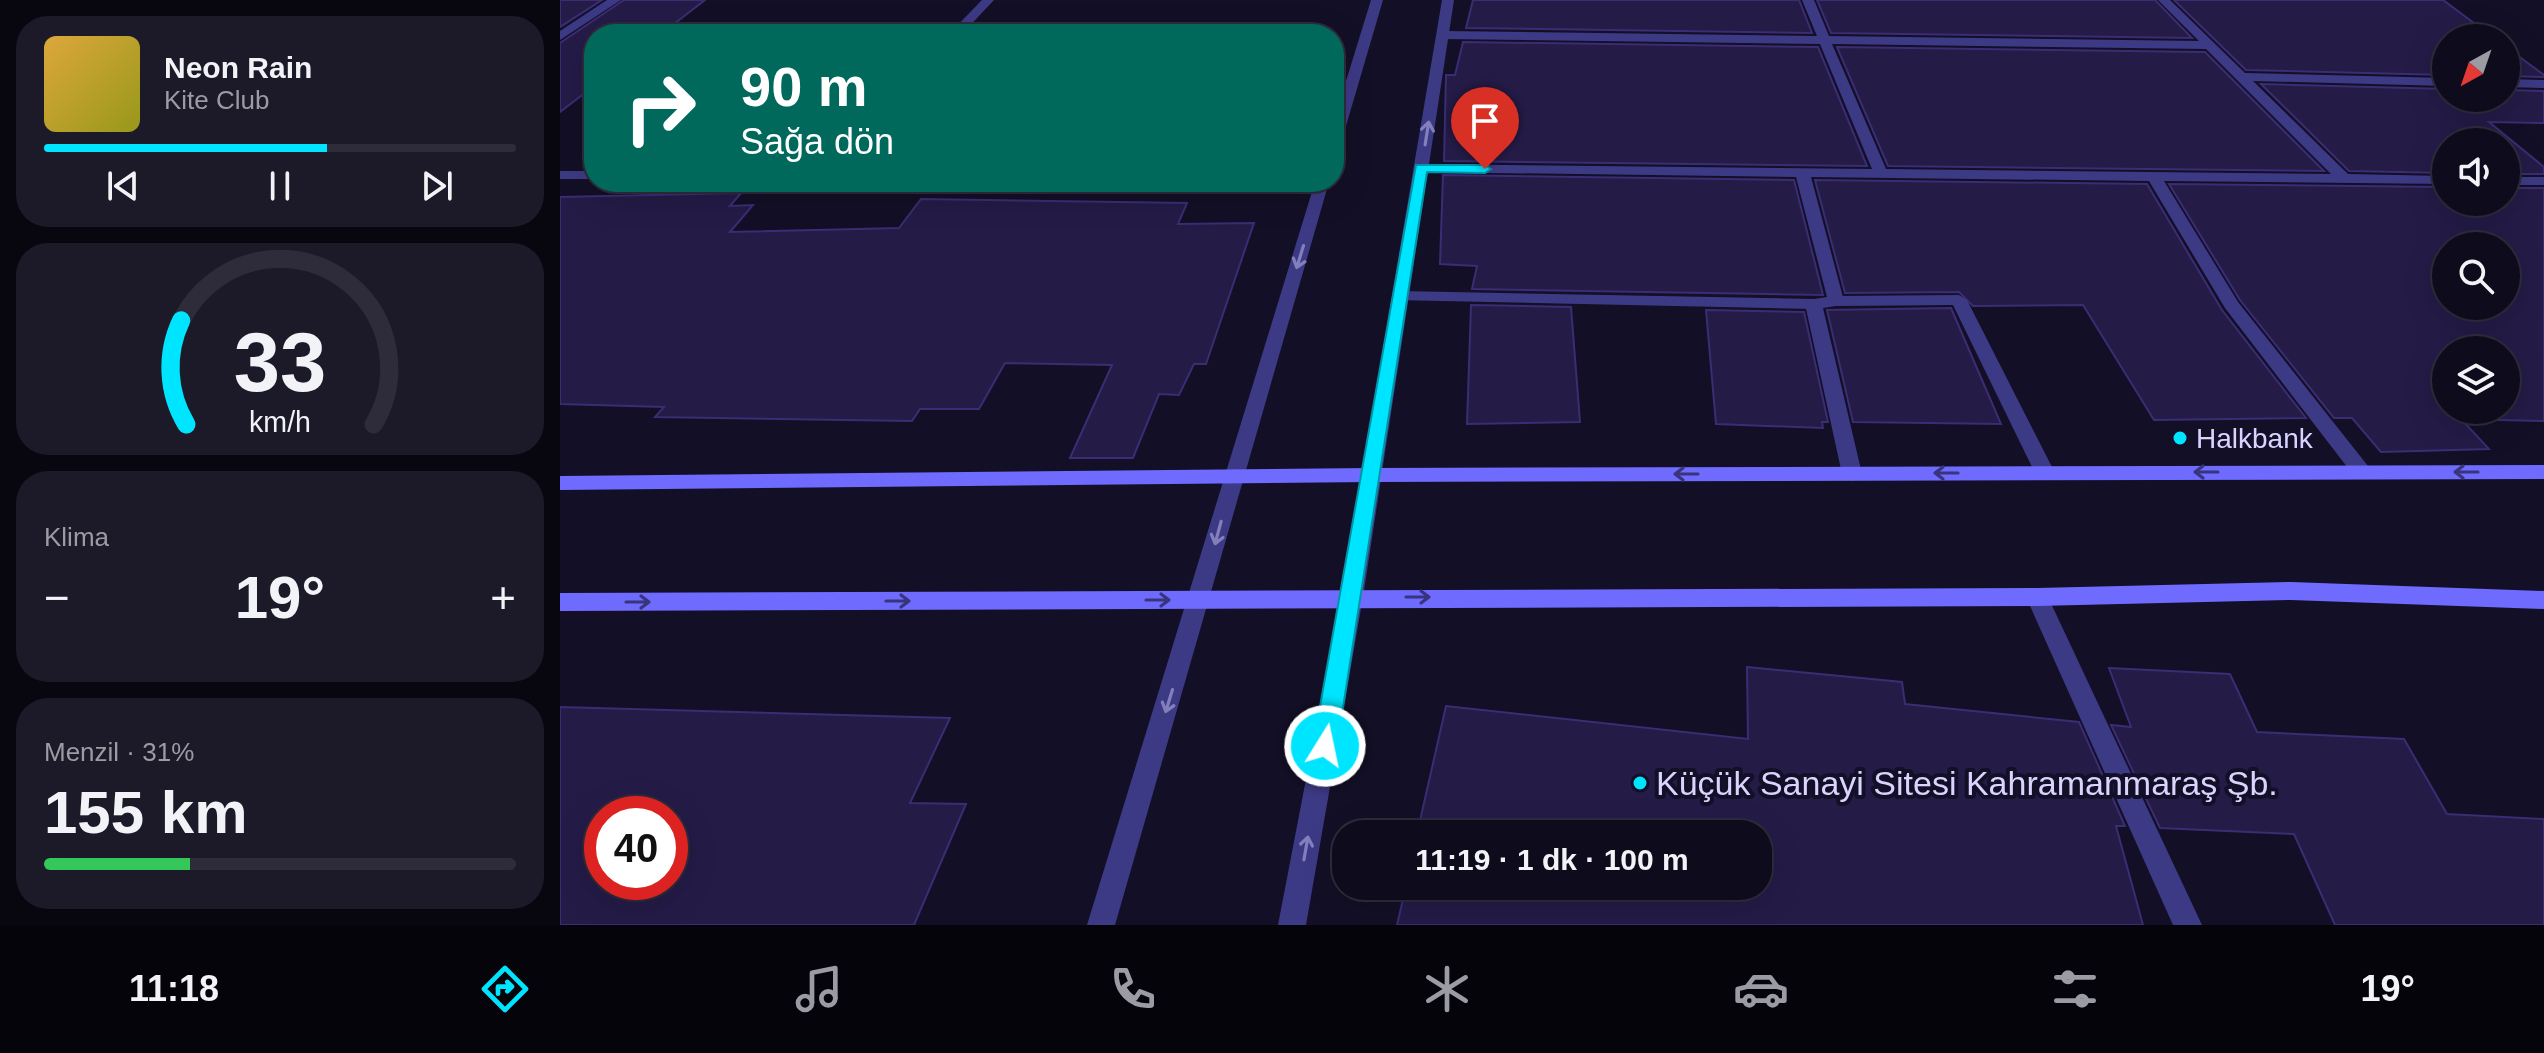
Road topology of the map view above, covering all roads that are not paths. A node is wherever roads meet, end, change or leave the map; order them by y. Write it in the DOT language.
graph roads {
  1 [pos="615,0"];
  2 [pos="988,0"];
  3 [pos="1377,0"];
  4 [pos="1448,0"];
  5 [pos="1808,0"];
  6 [pos="2164,0"];
  7 [pos="965,24"];
  8 [pos="1443,35"];
  9 [pos="560,36"];
  10 [pos="1825,40"];
  11 [pos="2209,45"];
  12 [pos="2241,77"];
  13 [pos="2432,82"];
  14 [pos="2520,83"];
  15 [pos="2544,84"];
  16 [pos="1344,110"];
  17 [pos="1421,168"];
  18 [pos="1802,172"];
  19 [pos="1881,174"];
  20 [pos="560,175"];
  21 [pos="584,175"];
  22 [pos="2155,178"];
  23 [pos="2343,178"];
  24 [pos="2432,180"];
  25 [pos="2520,181"];
  26 [pos="2544,181"];
  27 [pos="1319,192"];
  28 [pos="1399,296"];
  29 [pos="1836,301"];
  30 [pos="1814,304"];
  31 [pos="2361,471"];
  32 [pos="2544,472"];
  33 [pos="2045,473"];
  34 [pos="1852,474"];
  35 [pos="1371,475"];
  36 [pos="1233,478"];
  37 [pos="560,483"];
  38 [pos="1352,597"];
  39 [pos="2037,597"];
  40 [pos="1200,599"];
  41 [pos="2544,600"];
  42 [pos="560,602"];
  43 [pos="1101,925"];
  44 [pos="1292,925"];
  45 [pos="2188,925"];
  1 -- 9 [label="street"];
  2 -- 7 [label="street"];
  3 -- 16 [label="street"];
  4 -- 8 [label="street"];
  5 -- 10 [label="street"];
  6 -- 11 [label="street"];
  8 -- 10 [label="street"];
  17 -- 8 [label="street, one-way"];
  10 -- 11 [label="street"];
  10 -- 19 [label="street"];
  11 -- 12 [label="street"];
  12 -- 13 [label="street"];
  12 -- 23 [label="street"];
  14 -- 15 [label="street"];
  17 -- 18 [label="street"];
  17 -- 28 [label="street"];
  18 -- 19 [label="street"];
  18 -- 29 [label="street"];
  19 -- 22 [label="street"];
  20 -- 21 [label="street"];
  22 -- 23 [label="street"];
  22 -- 31 [label="street"];
  23 -- 24 [label="street"];
  25 -- 26 [label="street"];
  27 -- 36 [label="street, one-way"];
  28 -- 30 [label="street"];
  28 -- 35 [label="street"];
  29 -- 30 [label="street"];
  29 -- 33 [label="street"];
  30 -- 34 [label="street"];
  32 -- 31 [label="main road, one-way"];
  31 -- 33 [label="main road, one-way"];
  33 -- 34 [label="main road, one-way"];
  34 -- 35 [label="main road, one-way"];
  35 -- 36 [label="main road"];
  35 -- 38 [label="street"];
  36 -- 37 [label="main road"];
  36 -- 40 [label="street, one-way"];
  38 -- 39 [label="main road, one-way"];
  38 -- 40 [label="main road"];
  44 -- 38 [label="street, one-way"];
  39 -- 41 [label="main road"];
  39 -- 45 [label="street"];
  42 -- 40 [label="main road, one-way"];
  40 -- 43 [label="street, one-way"];
}
